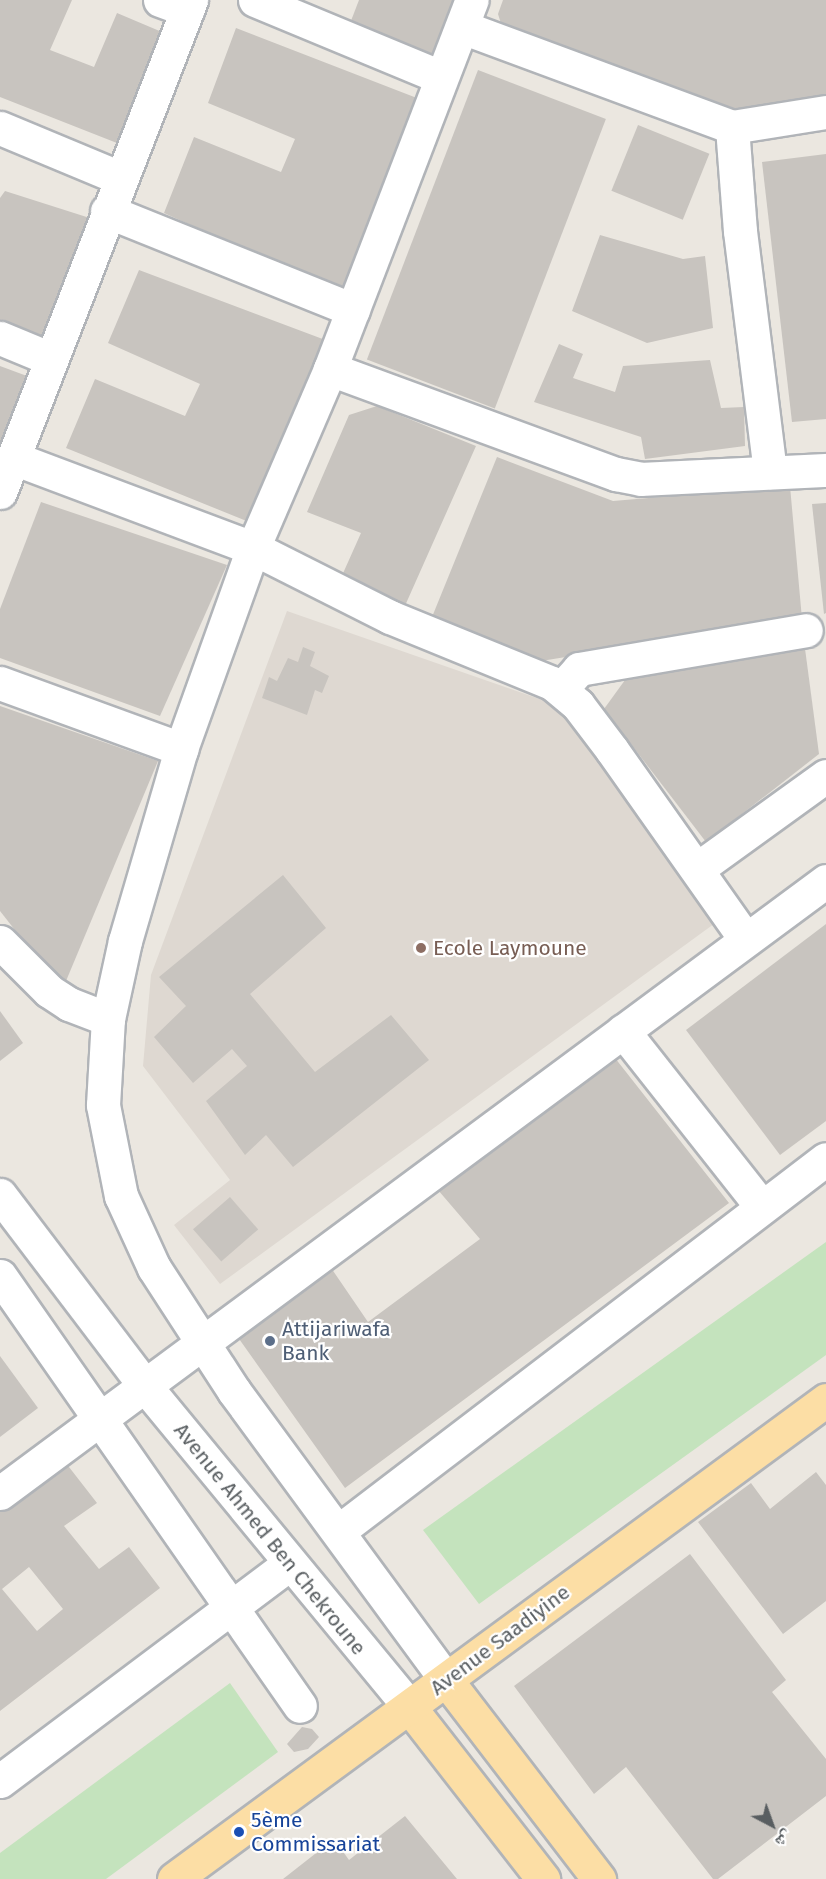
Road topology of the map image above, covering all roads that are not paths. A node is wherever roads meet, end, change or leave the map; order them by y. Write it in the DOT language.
graph roads {
  1 [pos="255,0"];
  2 [pos="179,4"];
  3 [pos="467,13"];
  4 [pos="441,77"];
  5 [pos="826,112"];
  6 [pos="732,127"];
  7 [pos="0,128"];
  8 [pos="120,178"];
  9 [pos="107,211"];
  10 [pos="353,310"];
  11 [pos="0,338"];
  12 [pos="51,359"];
  13 [pos="330,369"];
  14 [pos="13,458"];
  15 [pos="826,470"];
  16 [pos="770,472"];
  17 [pos="0,492"];
  18 [pos="253,548"];
  19 [pos="806,630"];
  20 [pos="0,683"];
  21 [pos="561,689"];
  22 [pos="181,749"];
  23 [pos="826,777"];
  24 [pos="697,869"];
  25 [pos="826,881"];
  26 [pos="746,940"];
  27 [pos="0,942"];
  28 [pos="108,1019"];
  29 [pos="623,1031"];
  30 [pos="826,1159"];
  31 [pos="0,1195"];
  32 [pos="761,1206"];
  33 [pos="0,1276"];
  34 [pos="201,1344"];
  35 [pos="145,1386"];
  36 [pos="826,1400"];
  37 [pos="101,1418"];
  38 [pos="0,1493"];
  39 [pos="340,1530"];
  40 [pos="289,1564"];
  41 [pos="232,1607"];
  42 [pos="447,1681"];
  43 [pos="300,1707"];
  44 [pos="410,1708"];
  45 [pos="0,1781"];
  46 [pos="174,1879"];
  47 [pos="543,1879"];
  48 [pos="599,1879"];
  1 -- 4 [label="street"];
  2 -- 8 [label="street"];
  3 -- 4 [label="street"];
  3 -- 6 [label="street"];
  4 -- 10 [label="street"];
  5 -- 6 [label="street"];
  6 -- 16 [label="street"];
  7 -- 8 [label="street"];
  8 -- 9 [label="street"];
  9 -- 10 [label="street"];
  9 -- 12 [label="street"];
  10 -- 13 [label="street"];
  11 -- 12 [label="street"];
  12 -- 14 [label="street"];
  13 -- 16 [label="street"];
  13 -- 18 [label="street"];
  14 -- 17 [label="street"];
  14 -- 18 [label="street"];
  15 -- 16 [label="street"];
  18 -- 21 [label="street"];
  18 -- 22 [label="street"];
  19 -- 21 [label="street"];
  20 -- 22 [label="street"];
  21 -- 24 [label="street"];
  22 -- 28 [label="street"];
  23 -- 24 [label="street"];
  24 -- 26 [label="street"];
  25 -- 26 [label="street"];
  26 -- 29 [label="street"];
  27 -- 28 [label="street"];
  28 -- 34 [label="street"];
  29 -- 32 [label="street"];
  29 -- 34 [label="street"];
  30 -- 32 [label="street"];
  31 -- 35 [label="street, Avenue Ahmed Ben Chekroune"];
  32 -- 39 [label="street"];
  33 -- 37 [label="street"];
  34 -- 35 [label="street"];
  34 -- 39 [label="street"];
  35 -- 37 [label="street"];
  35 -- 40 [label="street, Avenue Ahmed Ben Chekroune"];
  36 -- 42 [label="main road, Avenue Saadiyine"];
  37 -- 38 [label="street"];
  37 -- 41 [label="street"];
  39 -- 42 [label="street"];
  40 -- 41 [label="street"];
  40 -- 44 [label="street, Avenue Ahmed Ben Chekroune"];
  41 -- 43 [label="street"];
  41 -- 45 [label="street"];
  42 -- 44 [label="main road, Avenue Saadiyine"];
  42 -- 48 [label="main road"];
  44 -- 46 [label="main road, Avenue Saadiyine"];
  44 -- 47 [label="main road, Avenue Ahmed Ben Chekroune"];
}
